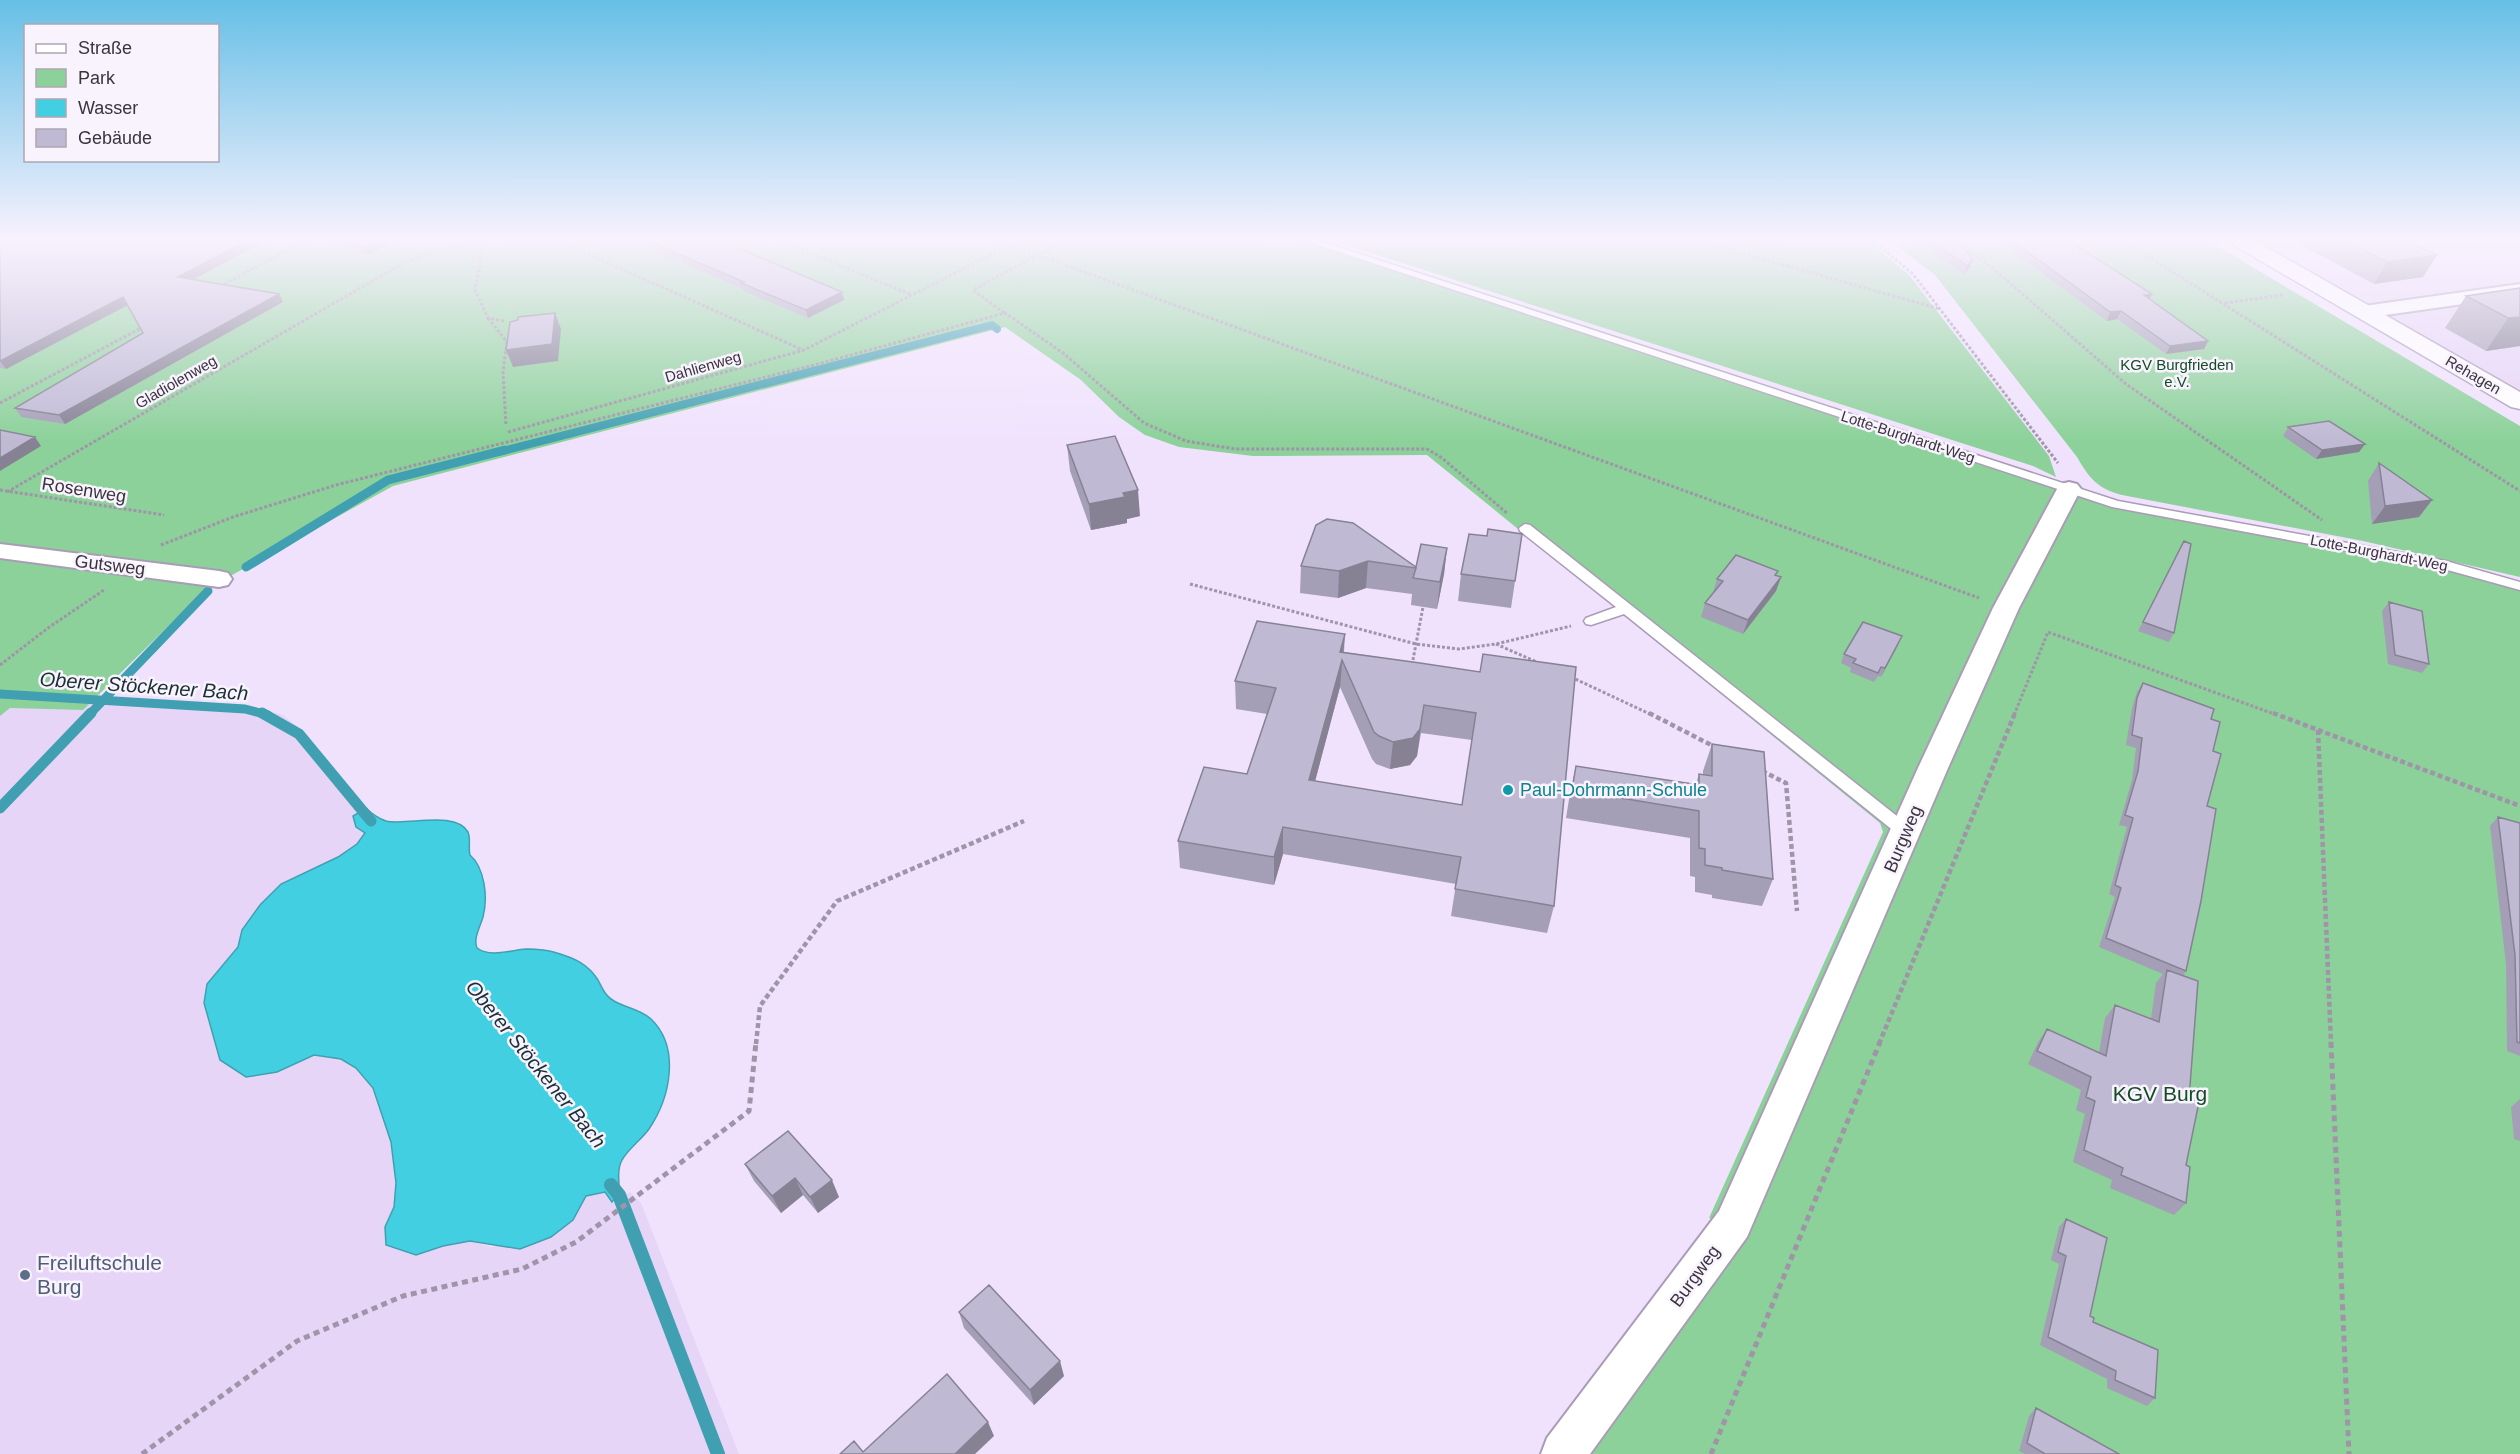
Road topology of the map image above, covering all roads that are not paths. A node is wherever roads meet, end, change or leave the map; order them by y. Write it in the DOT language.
graph roads {
  1 [pos="1515,308"];
  2 [pos="2357,308"];
  3 [pos="2393,308"];
  4 [pos="2364,312"];
  5 [pos="2516,397"];
  6 [pos="2069,489"];
  7 [pos="1525,528"];
  8 [pos="0,551"];
  9 [pos="219,579"];
  10 [pos="2520,586"];
  11 [pos="1625,609"];
  12 [pos="1591,621"];
  13 [pos="1906,832"];
  14 [pos="1563,1454"];
  1 -- 6 [label="lane, Lotte-Burghardt-Weg"];
  2 -- 4 [label="street, Rehagen"];
  3 -- 4 [label="street"];
  4 -- 5 [label="street, Rehagen"];
  6 -- 10 [label="lane, Lotte-Burghardt-Weg"];
  6 -- 13 [label="street, Burgweg"];
  7 -- 11 [label="lane"];
  8 -- 9 [label="street, Gutsweg"];
  11 -- 12 [label="lane"];
  11 -- 13 [label="lane"];
  13 -- 14 [label="street, Burgweg"];
}
